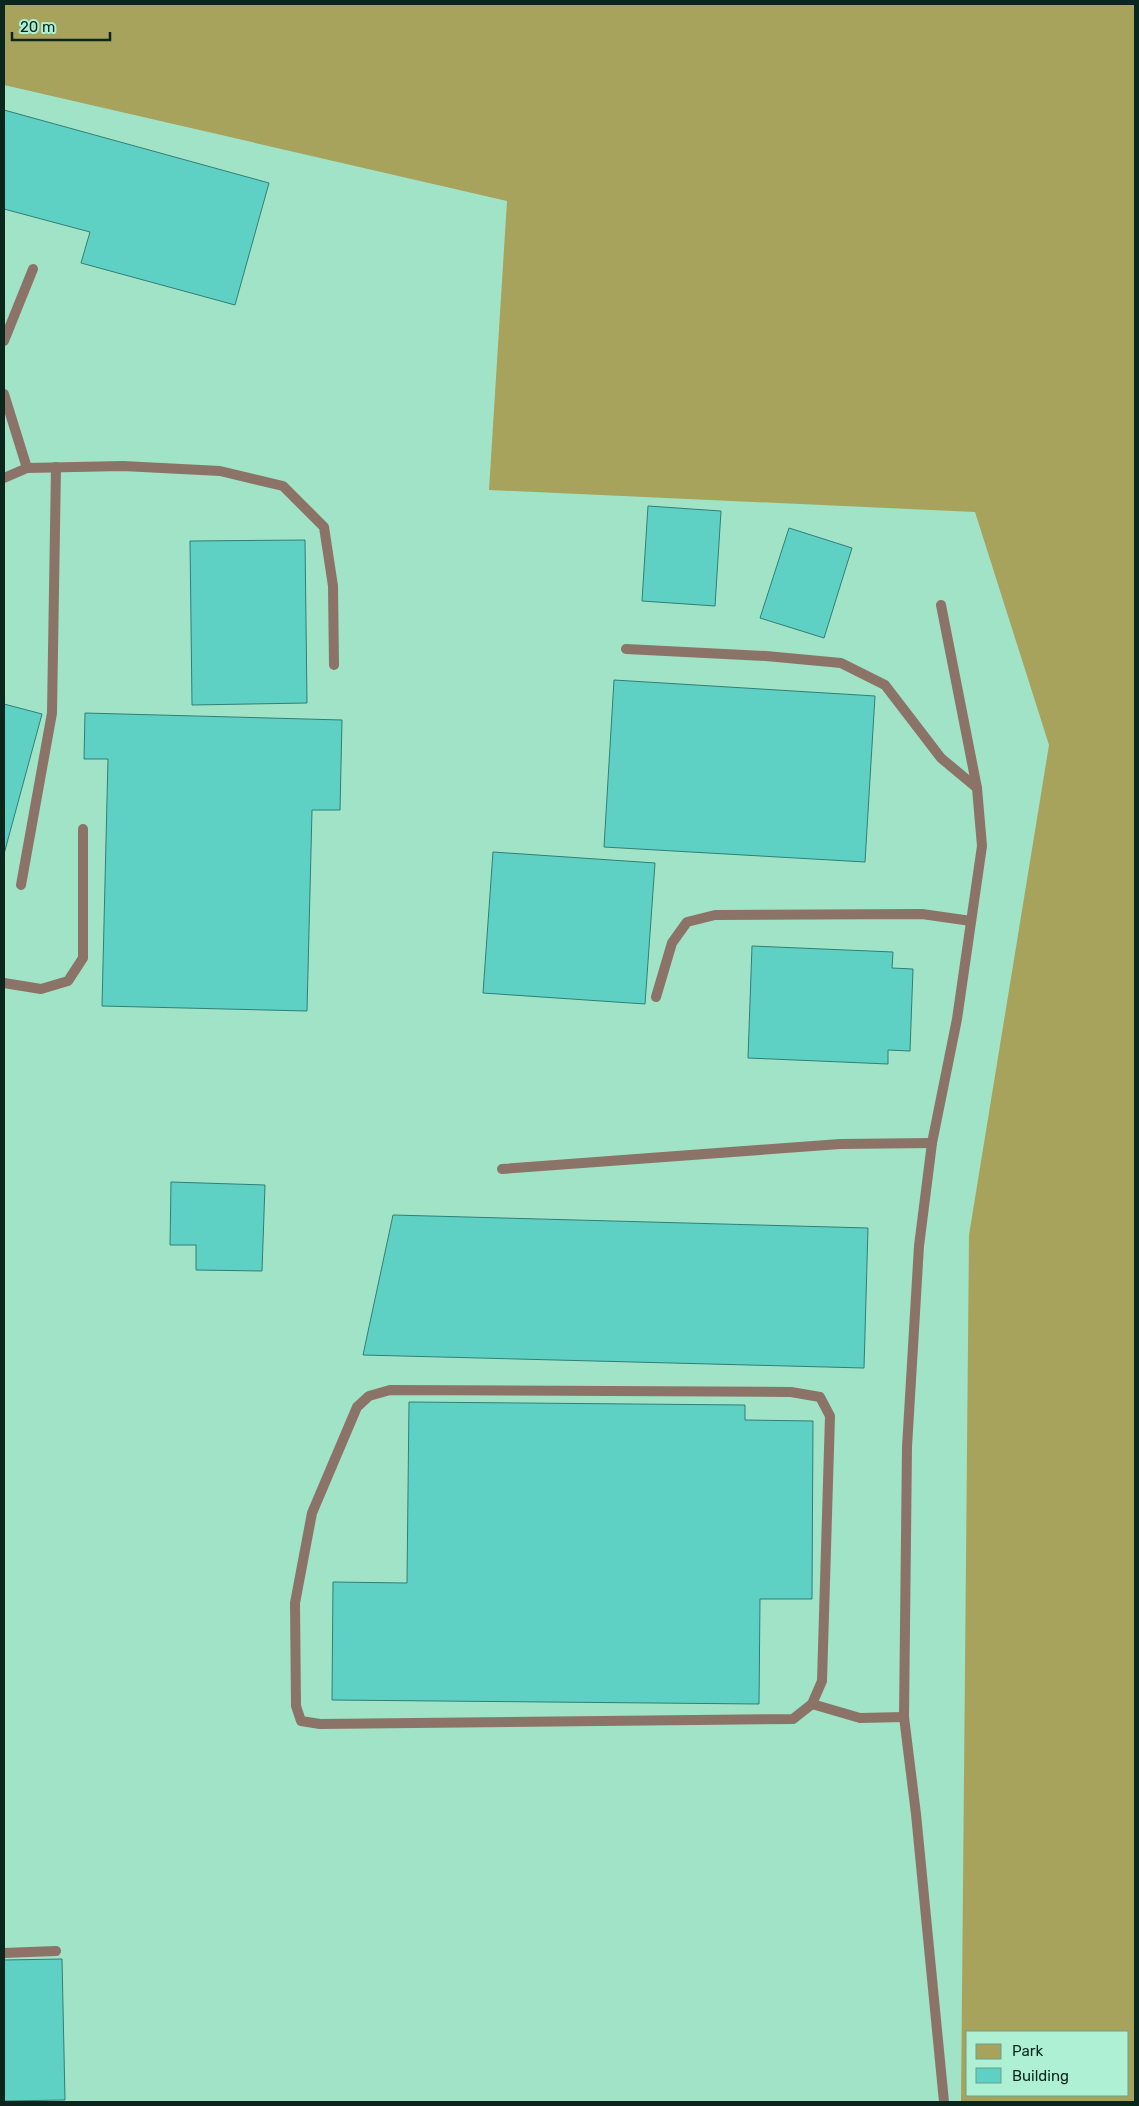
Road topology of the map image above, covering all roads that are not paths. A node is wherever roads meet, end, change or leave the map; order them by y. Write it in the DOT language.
graph roads {
  1 [pos="33,268"];
  2 [pos="4,342"];
  3 [pos="4,394"];
  4 [pos="56,467"];
  5 [pos="27,468"];
  6 [pos="4,478"];
  7 [pos="941,605"];
  8 [pos="626,649"];
  9 [pos="334,665"];
  10 [pos="977,788"];
  11 [pos="83,829"];
  12 [pos="21,885"];
  13 [pos="971,921"];
  14 [pos="4,983"];
  15 [pos="656,997"];
  16 [pos="932,1143"];
  17 [pos="502,1169"];
  18 [pos="812,1704"];
  19 [pos="904,1717"];
  20 [pos="56,1950"];
  21 [pos="4,1953"];
  22 [pos="944,2102"];
  1 -- 2 [label="lane"];
  3 -- 5 [label="lane"];
  4 -- 5 [label="lane"];
  4 -- 9 [label="lane"];
  4 -- 12 [label="lane"];
  5 -- 6 [label="lane"];
  7 -- 10 [label="lane"];
  8 -- 10 [label="lane"];
  10 -- 13 [label="lane"];
  11 -- 14 [label="lane"];
  13 -- 15 [label="lane"];
  13 -- 16 [label="lane"];
  16 -- 17 [label="lane"];
  16 -- 19 [label="lane"];
  18 -- 18 [label="lane"];
  18 -- 19 [label="lane"];
  19 -- 22 [label="lane"];
  20 -- 21 [label="lane"];
}
